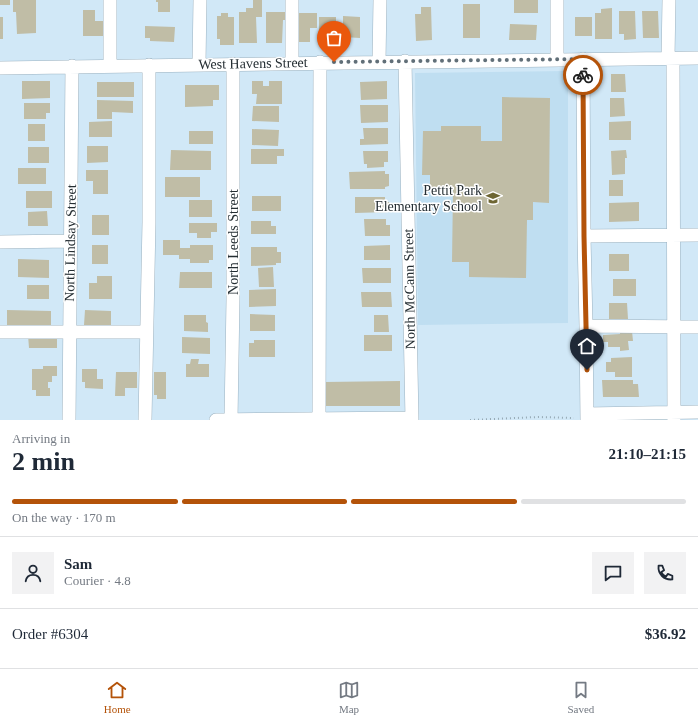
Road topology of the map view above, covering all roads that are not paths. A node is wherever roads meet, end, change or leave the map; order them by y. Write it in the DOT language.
graph roads {
  1 [pos="110,0"];
  2 [pos="200,0"];
  3 [pos="292,0"];
  4 [pos="380,0"];
  5 [pos="557,0"];
  6 [pos="669,0"];
  7 [pos="671,58"];
  8 [pos="698,58"];
  9 [pos="557,59"];
  10 [pos="583,59"];
  11 [pos="405,61"];
  12 [pos="320,62"];
  13 [pos="379,62"];
  14 [pos="292,63"];
  15 [pos="199,64"];
  16 [pos="233,64"];
  17 [pos="149,65"];
  18 [pos="72,66"];
  19 [pos="110,66"];
  20 [pos="0,68"];
  21 [pos="674,235"];
  22 [pos="698,235"];
  23 [pos="584,236"];
  24 [pos="70,241"];
  25 [pos="0,242"];
  26 [pos="586,326"];
  27 [pos="673,327"];
  28 [pos="698,327"];
  29 [pos="0,332"];
  30 [pos="69,332"];
  31 [pos="146,332"];
  32 [pos="698,412"];
  33 [pos="674,416"];
  34 [pos="587,417"];
  35 [pos="319,419"];
  36 [pos="412,419"];
  37 [pos="69,420"];
  38 [pos="145,420"];
  39 [pos="216,420"];
  40 [pos="231,420"];
  1 -- 19 [label="street"];
  2 -- 15 [label="street"];
  3 -- 14 [label="street"];
  4 -- 13 [label="street"];
  5 -- 9 [label="street"];
  6 -- 7 [label="street"];
  7 -- 8 [label="street, West Havens Street"];
  7 -- 10 [label="street, West Havens Street"];
  7 -- 21 [label="street"];
  9 -- 10 [label="street, West Havens Street"];
  9 -- 11 [label="street, West Havens Street"];
  10 -- 23 [label="street"];
  11 -- 13 [label="street, West Havens Street"];
  11 -- 36 [label="street, North McCann Street"];
  12 -- 13 [label="street, West Havens Street"];
  12 -- 14 [label="street, West Havens Street"];
  12 -- 35 [label="street"];
  14 -- 16 [label="street, West Havens Street"];
  15 -- 16 [label="street, West Havens Street"];
  15 -- 17 [label="street, West Havens Street"];
  16 -- 40 [label="street, North Leeds Street"];
  17 -- 19 [label="street, West Havens Street"];
  17 -- 31 [label="street"];
  18 -- 19 [label="street, West Havens Street"];
  18 -- 20 [label="street, West Havens Street"];
  18 -- 24 [label="street, North Lindsay Street"];
  21 -- 22 [label="street"];
  21 -- 23 [label="street"];
  21 -- 27 [label="street"];
  23 -- 26 [label="street"];
  24 -- 25 [label="street"];
  24 -- 30 [label="street, North Lindsay Street"];
  26 -- 27 [label="street"];
  26 -- 34 [label="street"];
  27 -- 28 [label="street"];
  27 -- 33 [label="street"];
  29 -- 30 [label="street"];
  30 -- 31 [label="street"];
  30 -- 37 [label="street, North Lindsay Street"];
  31 -- 38 [label="street"];
  32 -- 33 [label="street"];
  33 -- 34 [label="street"];
  35 -- 36 [label="street"];
  35 -- 40 [label="street"];
  39 -- 40 [label="street"];
}
